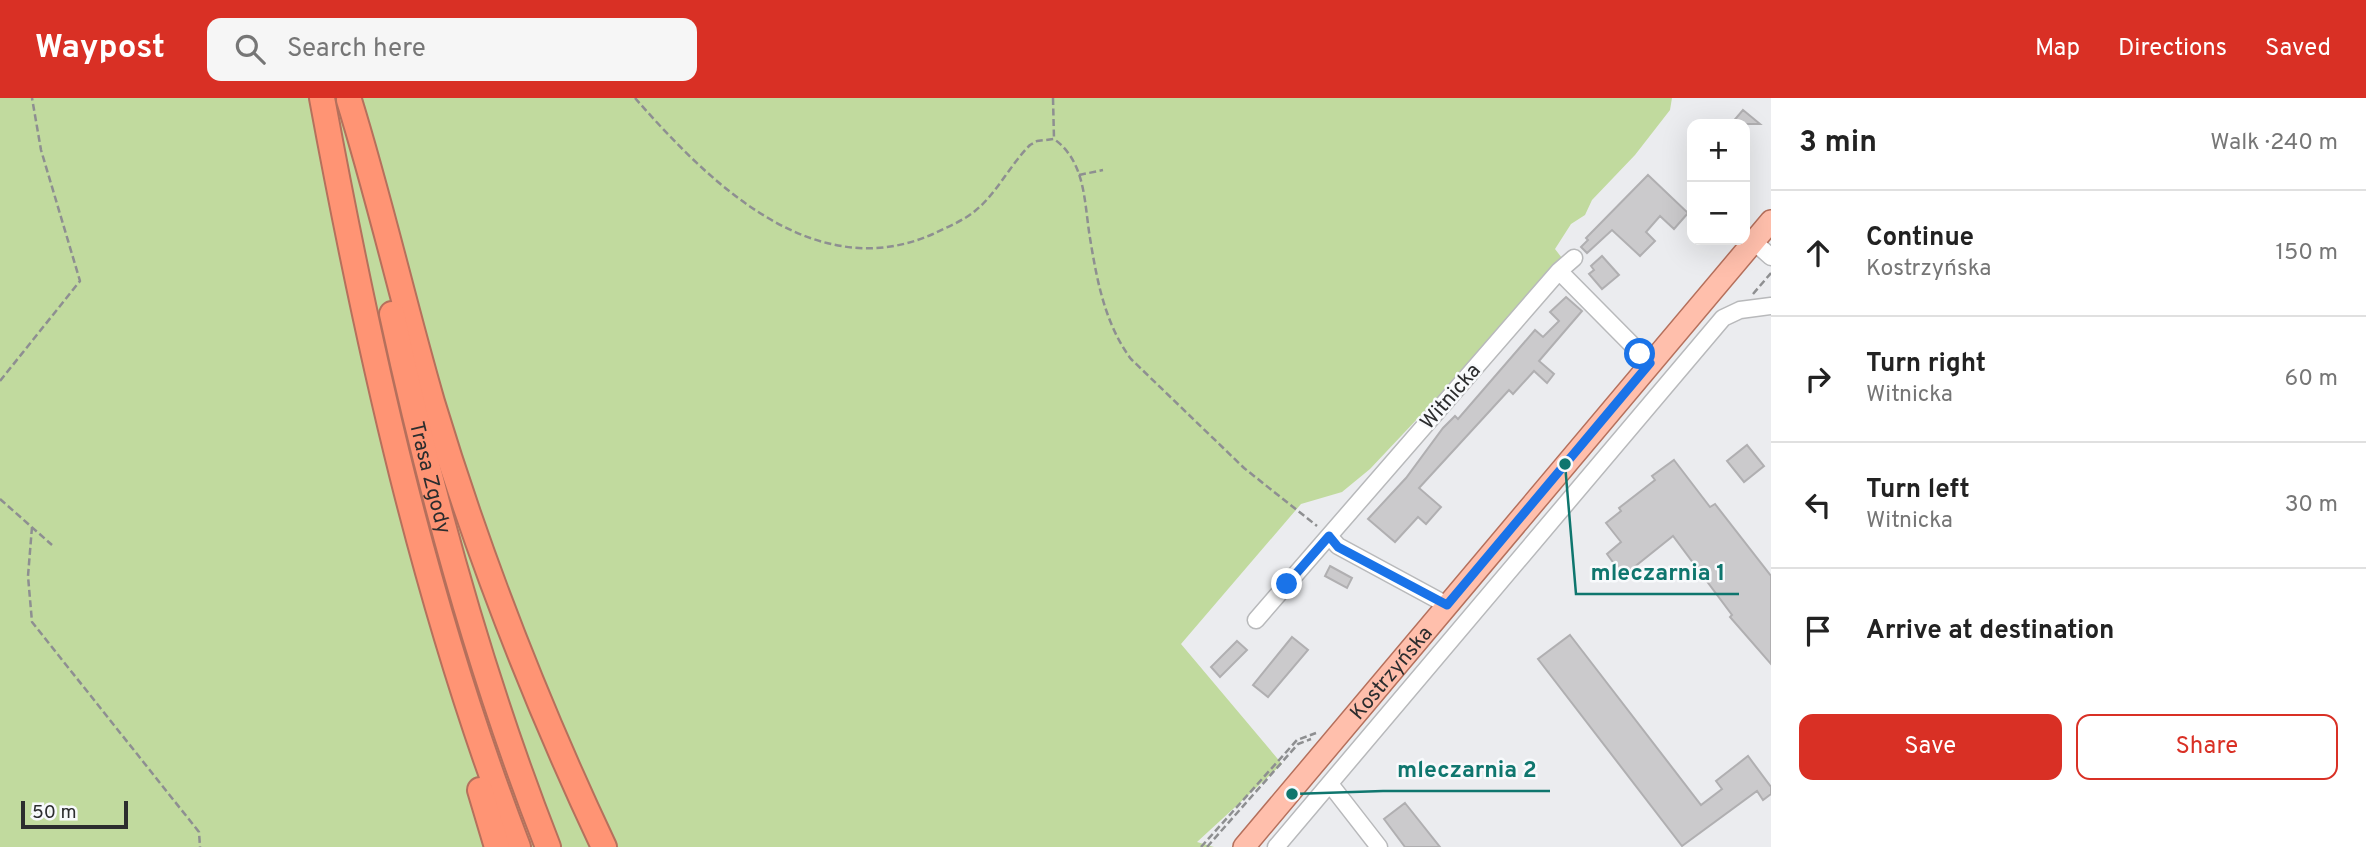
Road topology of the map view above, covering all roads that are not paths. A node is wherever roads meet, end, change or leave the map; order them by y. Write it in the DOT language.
graph roads {
  1 [pos="322,98"];
  2 [pos="349,99"];
  3 [pos="1771,221"];
  4 [pos="1754,241"];
  5 [pos="1771,257"];
  6 [pos="1574,258"];
  7 [pos="1559,271"];
  8 [pos="1771,306"];
  9 [pos="1650,363"];
  10 [pos="1329,536"];
  11 [pos="1447,605"];
  12 [pos="436,606"];
  13 [pos="1256,620"];
  14 [pos="1330,784"];
  15 [pos="497,847"];
  16 [pos="518,847"];
  17 [pos="548,847"];
  18 [pos="604,847"];
  19 [pos="1244,847"];
  20 [pos="1276,847"];
  21 [pos="1379,847"];
  1 -- 12 [label="highway, Trasa Zgody"];
  2 -- 17 [label="highway, Trasa Zgody"];
  2 -- 18 [label="highway"];
  3 -- 4 [label="main road, Kostrzyńska"];
  4 -- 5 [label="street"];
  4 -- 9 [label="main road, Kostrzyńska"];
  6 -- 7 [label="street, Witnicka"];
  7 -- 9 [label="street"];
  7 -- 10 [label="street, Witnicka"];
  8 -- 14 [label="street"];
  9 -- 11 [label="main road, Kostrzyńska"];
  10 -- 11 [label="street"];
  10 -- 13 [label="street, Witnicka"];
  11 -- 19 [label="main road, Kostrzyńska"];
  12 -- 15 [label="highway"];
  12 -- 16 [label="highway, Trasa Zgody"];
  14 -- 20 [label="street"];
  14 -- 21 [label="street"];
}
